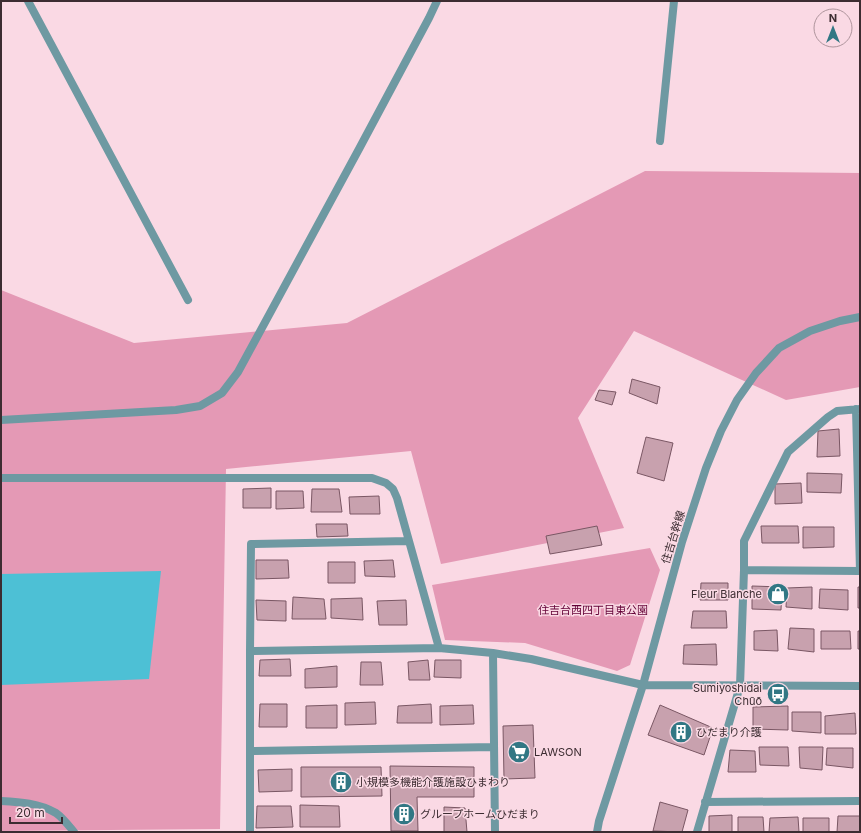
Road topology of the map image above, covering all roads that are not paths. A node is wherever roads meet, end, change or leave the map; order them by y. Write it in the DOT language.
graph roads {
  1 [pos="28,1"];
  2 [pos="437,1"];
  3 [pos="674,1"];
  4 [pos="660,140"];
  5 [pos="188,300"];
  6 [pos="860,317"];
  7 [pos="858,409"];
  8 [pos="1,420"];
  9 [pos="1,478"];
  10 [pos="409,541"];
  11 [pos="744,570"];
  12 [pos="860,571"];
  13 [pos="439,648"];
  14 [pos="250,651"];
  15 [pos="493,653"];
  16 [pos="642,685"];
  17 [pos="740,686"];
  18 [pos="860,686"];
  19 [pos="494,746"];
  20 [pos="250,751"];
  21 [pos="1,801"];
  22 [pos="860,801"];
  23 [pos="705,802"];
  24 [pos="74,832"];
  25 [pos="250,832"];
  26 [pos="495,832"];
  27 [pos="597,832"];
  28 [pos="697,832"];
  1 -- 5 [label="street"];
  2 -- 8 [label="street"];
  3 -- 4 [label="street"];
  6 -- 16 [label="street, 住吉台幹線"];
  7 -- 11 [label="street"];
  7 -- 12 [label="street"];
  9 -- 10 [label="street"];
  10 -- 13 [label="street"];
  10 -- 14 [label="street"];
  11 -- 12 [label="street"];
  11 -- 17 [label="street"];
  13 -- 14 [label="street"];
  13 -- 15 [label="street"];
  14 -- 20 [label="street"];
  15 -- 16 [label="street"];
  15 -- 19 [label="street"];
  16 -- 17 [label="street"];
  16 -- 27 [label="street, 住吉台幹線"];
  17 -- 18 [label="street"];
  17 -- 23 [label="street"];
  19 -- 20 [label="street"];
  19 -- 26 [label="street"];
  20 -- 25 [label="street"];
  21 -- 24 [label="street"];
  22 -- 23 [label="street"];
  23 -- 28 [label="street"];
}
